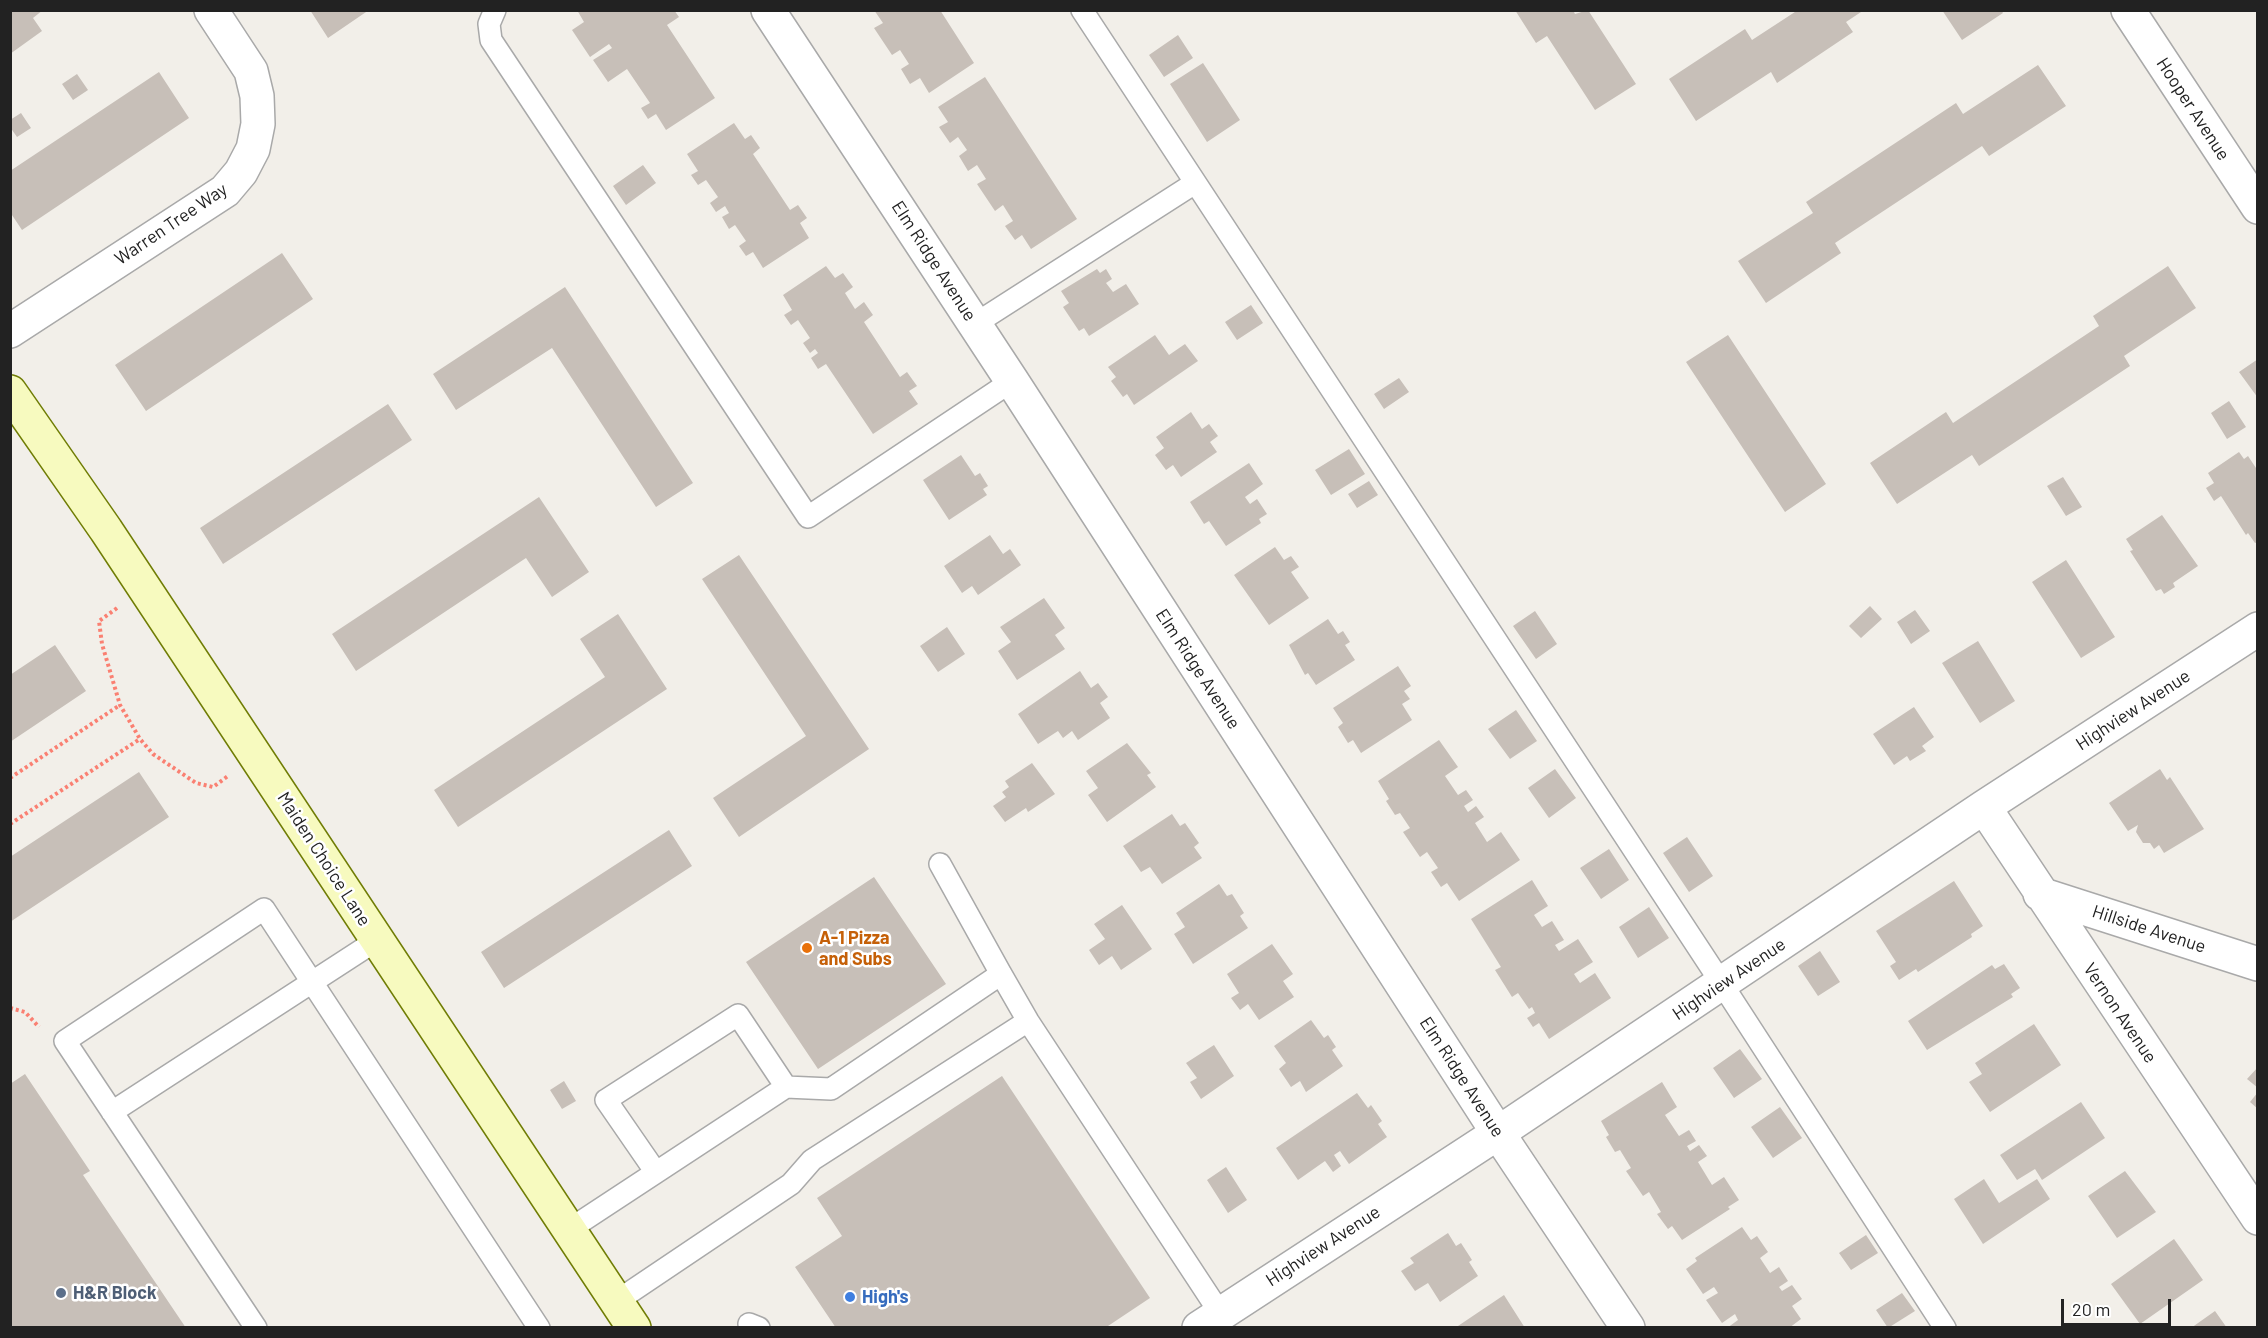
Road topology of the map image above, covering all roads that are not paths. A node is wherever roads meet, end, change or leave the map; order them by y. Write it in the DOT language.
graph roads {
  1 [pos="211,10"];
  2 [pos="495,10"];
  3 [pos="768,10"];
  4 [pos="1082,10"];
  5 [pos="2128,10"];
  6 [pos="1195,183"];
  7 [pos="2258,207"];
  8 [pos="975,324"];
  9 [pos="10,331"];
  10 [pos="1012,381"];
  11 [pos="13,402"];
  12 [pos="2258,629"];
  13 [pos="1984,807"];
  14 [pos="940,864"];
  15 [pos="2040,894"];
  16 [pos="377,940"];
  17 [pos="2258,964"];
  18 [pos="1001,974"];
  19 [pos="313,982"];
  20 [pos="1722,984"];
  21 [pos="1028,1021"];
  22 [pos="786,1087"];
  23 [pos="112,1113"];
  24 [pos="1498,1133"];
  25 [pos="655,1171"];
  26 [pos="2258,1218"];
  27 [pos="570,1229"];
  28 [pos="625,1314"];
  29 [pos="1209,1321"];
  30 [pos="256,1328"];
  31 [pos="539,1328"];
  32 [pos="1628,1328"];
  33 [pos="1945,1328"];
  1 -- 9 [label="street, Warren Tree Way"];
  2 -- 10 [label="lane"];
  3 -- 8 [label="street, Elm Ridge Avenue"];
  4 -- 6 [label="lane"];
  5 -- 7 [label="street, Hooper Avenue"];
  6 -- 8 [label="lane"];
  6 -- 20 [label="lane"];
  8 -- 10 [label="street, Elm Ridge Avenue"];
  10 -- 24 [label="street, Elm Ridge Avenue"];
  11 -- 16 [label="street, Maiden Choice Lane"];
  12 -- 13 [label="street, Highview Avenue"];
  13 -- 15 [label="street, Vernon Avenue"];
  13 -- 20 [label="street, Highview Avenue"];
  14 -- 18 [label="lane"];
  15 -- 17 [label="street, Hillside Avenue"];
  15 -- 26 [label="street, Vernon Avenue"];
  16 -- 19 [label="lane"];
  16 -- 27 [label="street, Maiden Choice Lane"];
  18 -- 21 [label="lane"];
  18 -- 22 [label="lane"];
  19 -- 23 [label="lane"];
  19 -- 23 [label="lane"];
  19 -- 31 [label="lane"];
  20 -- 24 [label="street, Highview Avenue"];
  20 -- 33 [label="lane"];
  21 -- 28 [label="lane"];
  21 -- 29 [label="lane"];
  22 -- 25 [label="lane"];
  22 -- 25 [label="lane"];
  23 -- 30 [label="lane"];
  24 -- 29 [label="street, Highview Avenue"];
  24 -- 32 [label="street, Elm Ridge Avenue"];
  25 -- 27 [label="lane"];
  27 -- 28 [label="street, Maiden Choice Lane"];
}
